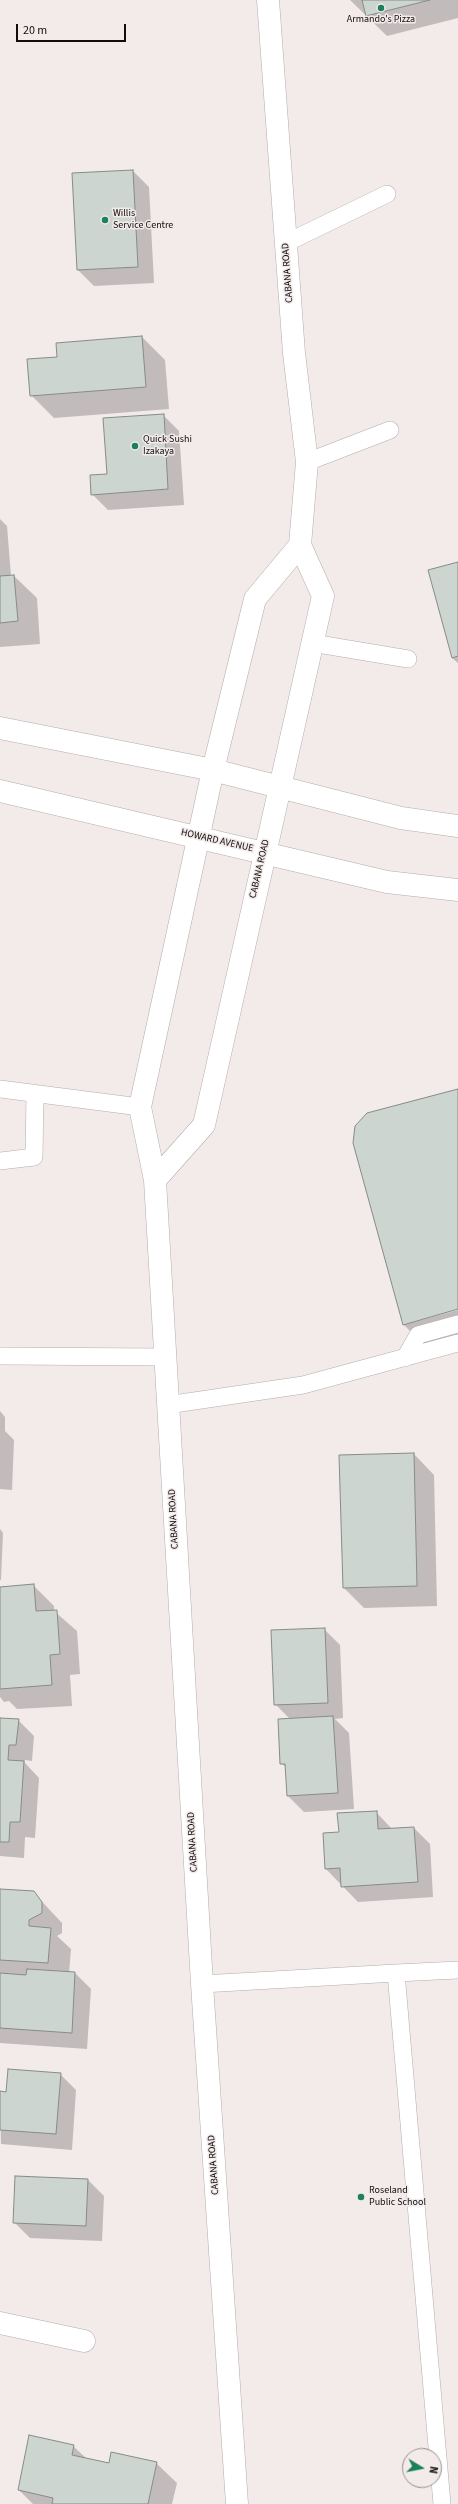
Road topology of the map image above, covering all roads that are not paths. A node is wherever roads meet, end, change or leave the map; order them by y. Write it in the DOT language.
graph roads {
  1 [pos="268,0"];
  2 [pos="387,194"];
  3 [pos="286,243"];
  4 [pos="390,430"];
  5 [pos="307,462"];
  6 [pos="300,545"];
  7 [pos="312,643"];
  8 [pos="408,659"];
  9 [pos="0,728"];
  10 [pos="213,770"];
  11 [pos="279,788"];
  12 [pos="0,791"];
  13 [pos="458,826"];
  14 [pos="198,837"];
  15 [pos="264,852"];
  16 [pos="458,890"];
  17 [pos="0,1089"];
  18 [pos="35,1093"];
  19 [pos="140,1107"];
  20 [pos="0,1161"];
  21 [pos="155,1180"];
  22 [pos="458,1324"];
  23 [pos="458,1343"];
  24 [pos="0,1356"];
  25 [pos="165,1357"];
  26 [pos="405,1358"];
  27 [pos="167,1405"];
  28 [pos="458,1970"];
  29 [pos="396,1973"];
  30 [pos="202,1984"];
  31 [pos="0,2323"];
  32 [pos="84,2341"];
  33 [pos="237,2504"];
  34 [pos="442,2504"];
  1 -- 3 [label="main road, CABANA ROAD"];
  2 -- 3 [label="lane"];
  3 -- 5 [label="main road, CABANA ROAD"];
  4 -- 5 [label="lane"];
  5 -- 6 [label="main road, CABANA ROAD"];
  6 -- 7 [label="main road, CABANA ROAD"];
  6 -- 10 [label="main road, CABANA ROAD"];
  7 -- 8 [label="lane"];
  7 -- 11 [label="main road, CABANA ROAD"];
  9 -- 10 [label="main road"];
  10 -- 11 [label="main road"];
  10 -- 14 [label="main road, CABANA ROAD"];
  11 -- 13 [label="main road"];
  11 -- 15 [label="main road, CABANA ROAD"];
  12 -- 14 [label="main road, HOWARD AVENUE"];
  14 -- 15 [label="main road, HOWARD AVENUE"];
  14 -- 19 [label="main road, CABANA ROAD"];
  15 -- 16 [label="main road, HOWARD AVENUE"];
  15 -- 21 [label="main road, CABANA ROAD"];
  17 -- 18 [label="lane"];
  18 -- 19 [label="lane"];
  18 -- 20 [label="lane"];
  19 -- 21 [label="main road, CABANA ROAD"];
  21 -- 25 [label="main road, CABANA ROAD"];
  22 -- 26 [label="lane"];
  23 -- 26 [label="lane"];
  24 -- 25 [label="lane"];
  25 -- 27 [label="main road, CABANA ROAD"];
  26 -- 27 [label="lane"];
  27 -- 30 [label="main road, CABANA ROAD"];
  28 -- 29 [label="lane"];
  29 -- 30 [label="lane"];
  29 -- 34 [label="lane"];
  30 -- 33 [label="main road, CABANA ROAD"];
  31 -- 32 [label="main road"];
}
